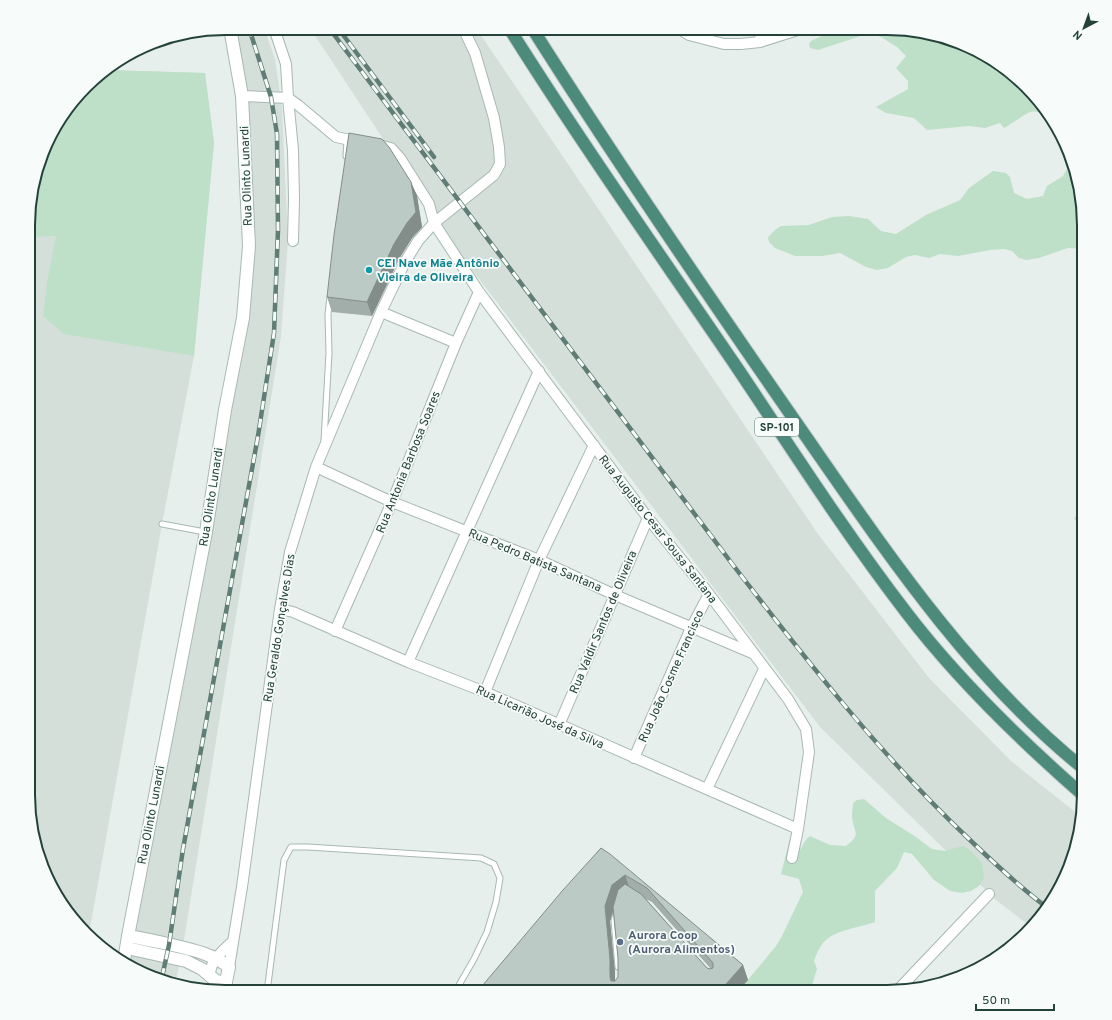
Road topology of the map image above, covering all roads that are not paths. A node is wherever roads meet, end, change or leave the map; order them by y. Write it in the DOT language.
graph roads {
  1 [pos="231,35"];
  2 [pos="276,35"];
  3 [pos="466,35"];
  4 [pos="513,35"];
  5 [pos="536,35"];
  6 [pos="540,35"];
  7 [pos="688,35"];
  8 [pos="760,35"];
  9 [pos="782,35"];
  10 [pos="760,42"];
  11 [pos="546,50"];
  12 [pos="242,96"];
  13 [pos="288,98"];
  14 [pos="347,140"];
  15 [pos="346,163"];
  16 [pos="434,223"];
  17 [pos="293,241"];
  18 [pos="331,290"];
  19 [pos="479,292"];
  20 [pos="381,312"];
  21 [pos="456,343"];
  22 [pos="539,371"];
  23 [pos="594,445"];
  24 [pos="324,448"];
  25 [pos="316,467"];
  26 [pos="392,502"];
  27 [pos="648,518"];
  28 [pos="162,524"];
  29 [pos="466,530"];
  30 [pos="206,532"];
  31 [pos="539,560"];
  32 [pos="709,594"];
  33 [pos="614,595"];
  34 [pos="280,609"];
  35 [pos="691,628"];
  36 [pos="335,631"];
  37 [pos="753,653"];
  38 [pos="408,662"];
  39 [pos="764,669"];
  40 [pos="484,692"];
  41 [pos="559,725"];
  42 [pos="634,758"];
  43 [pos="1077,763"];
  44 [pos="707,789"];
  45 [pos="1077,790"];
  46 [pos="798,829"];
  47 [pos="792,858"];
  48 [pos="989,894"];
  49 [pos="618,908"];
  50 [pos="233,941"];
  51 [pos="127,942"];
  52 [pos="125,957"];
  53 [pos="216,958"];
  54 [pos="229,966"];
  55 [pos="619,973"];
  56 [pos="210,977"];
  57 [pos="903,984"];
  58 [pos="214,985"];
  59 [pos="222,985"];
  60 [pos="225,985"];
  61 [pos="268,985"];
  62 [pos="459,985"];
  1 -- 12 [label="street, Rua Olinto Lunardi"];
  2 -- 13 [label="street"];
  3 -- 16 [label="street, Rua Geraldo Gonçalves Dias"];
  4 -- 45 [label="highway, SP-101"];
  5 -- 11 [label="highway, SP-101"];
  6 -- 11 [label="highway"];
  7 -- 10 [label="street"];
  8 -- 10 [label="street"];
  9 -- 10 [label="street"];
  11 -- 43 [label="highway, SP-101"];
  12 -- 13 [label="street"];
  12 -- 30 [label="street, Rua Olinto Lunardi"];
  13 -- 14 [label="street, Rua Augusto Cesar Sousa Santana"];
  13 -- 17 [label="street"];
  14 -- 15 [label="lane"];
  14 -- 16 [label="street, Rua Augusto Cesar Sousa Santana"];
  16 -- 19 [label="street, Rua Augusto Cesar Sousa Santana"];
  16 -- 20 [label="street, Rua Geraldo Gonçalves Dias"];
  18 -- 24 [label="lane"];
  19 -- 21 [label="street, Rua Antonia Barbosa Soares"];
  19 -- 22 [label="street, Rua Augusto Cesar Sousa Santana"];
  20 -- 21 [label="street"];
  20 -- 24 [label="street, Rua Geraldo Gonçalves Dias"];
  21 -- 26 [label="street, Rua Antonia Barbosa Soares"];
  22 -- 23 [label="street, Rua Augusto Cesar Sousa Santana"];
  22 -- 29 [label="street"];
  23 -- 27 [label="street, Rua Augusto Cesar Sousa Santana"];
  23 -- 31 [label="street"];
  24 -- 25 [label="street, Rua Geraldo Gonçalves Dias"];
  25 -- 26 [label="street, Rua Pedro Batista Santana"];
  25 -- 34 [label="street, Rua Geraldo Gonçalves Dias"];
  26 -- 29 [label="street, Rua Pedro Batista Santana"];
  26 -- 36 [label="street, Rua Antonia Barbosa Soares"];
  27 -- 32 [label="street, Rua Augusto Cesar Sousa Santana"];
  27 -- 33 [label="street, Rua Valdir Santos de Oliveira"];
  28 -- 30 [label="lane"];
  29 -- 31 [label="street, Rua Pedro Batista Santana"];
  29 -- 38 [label="street"];
  30 -- 51 [label="street, Rua Olinto Lunardi"];
  31 -- 33 [label="street, Rua Pedro Batista Santana"];
  31 -- 40 [label="street"];
  32 -- 35 [label="street, Rua João Cosme Francisco"];
  32 -- 37 [label="street, Rua Augusto Cesar Sousa Santana"];
  33 -- 35 [label="street, Rua Pedro Batista Santana"];
  33 -- 41 [label="street, Rua Valdir Santos de Oliveira"];
  34 -- 36 [label="street, Rua Licarião José da Silva"];
  34 -- 50 [label="street, Rua Geraldo Gonçalves Dias"];
  35 -- 37 [label="street, Rua Pedro Batista Santana"];
  35 -- 42 [label="street, Rua João Cosme Francisco"];
  36 -- 38 [label="street, Rua Licarião José da Silva"];
  37 -- 39 [label="street, Rua Augusto Cesar Sousa Santana"];
  38 -- 40 [label="street, Rua Licarião José da Silva"];
  39 -- 44 [label="street"];
  39 -- 46 [label="street, Rua Augusto Cesar Sousa Santana"];
  40 -- 41 [label="street, Rua Licarião José da Silva"];
  41 -- 42 [label="street, Rua Licarião José da Silva"];
  42 -- 44 [label="street, Rua Licarião José da Silva"];
  44 -- 46 [label="street, Rua Licarião José da Silva"];
  46 -- 47 [label="street, Rua Augusto Cesar Sousa Santana"];
  48 -- 57 [label="street"];
  49 -- 55 [label="lane"];
  50 -- 53 [label="street"];
  50 -- 54 [label="street, Rua Geraldo Gonçalves Dias"];
  51 -- 52 [label="street, Rua Olinto Lunardi"];
  51 -- 53 [label="street"];
  51 -- 56 [label="street"];
  53 -- 54 [label="street"];
  53 -- 56 [label="street"];
  54 -- 60 [label="street, Rua Geraldo Gonçalves Dias"];
  56 -- 58 [label="street"];
  56 -- 59 [label="street"];
  61 -- 62 [label="lane"];
}
